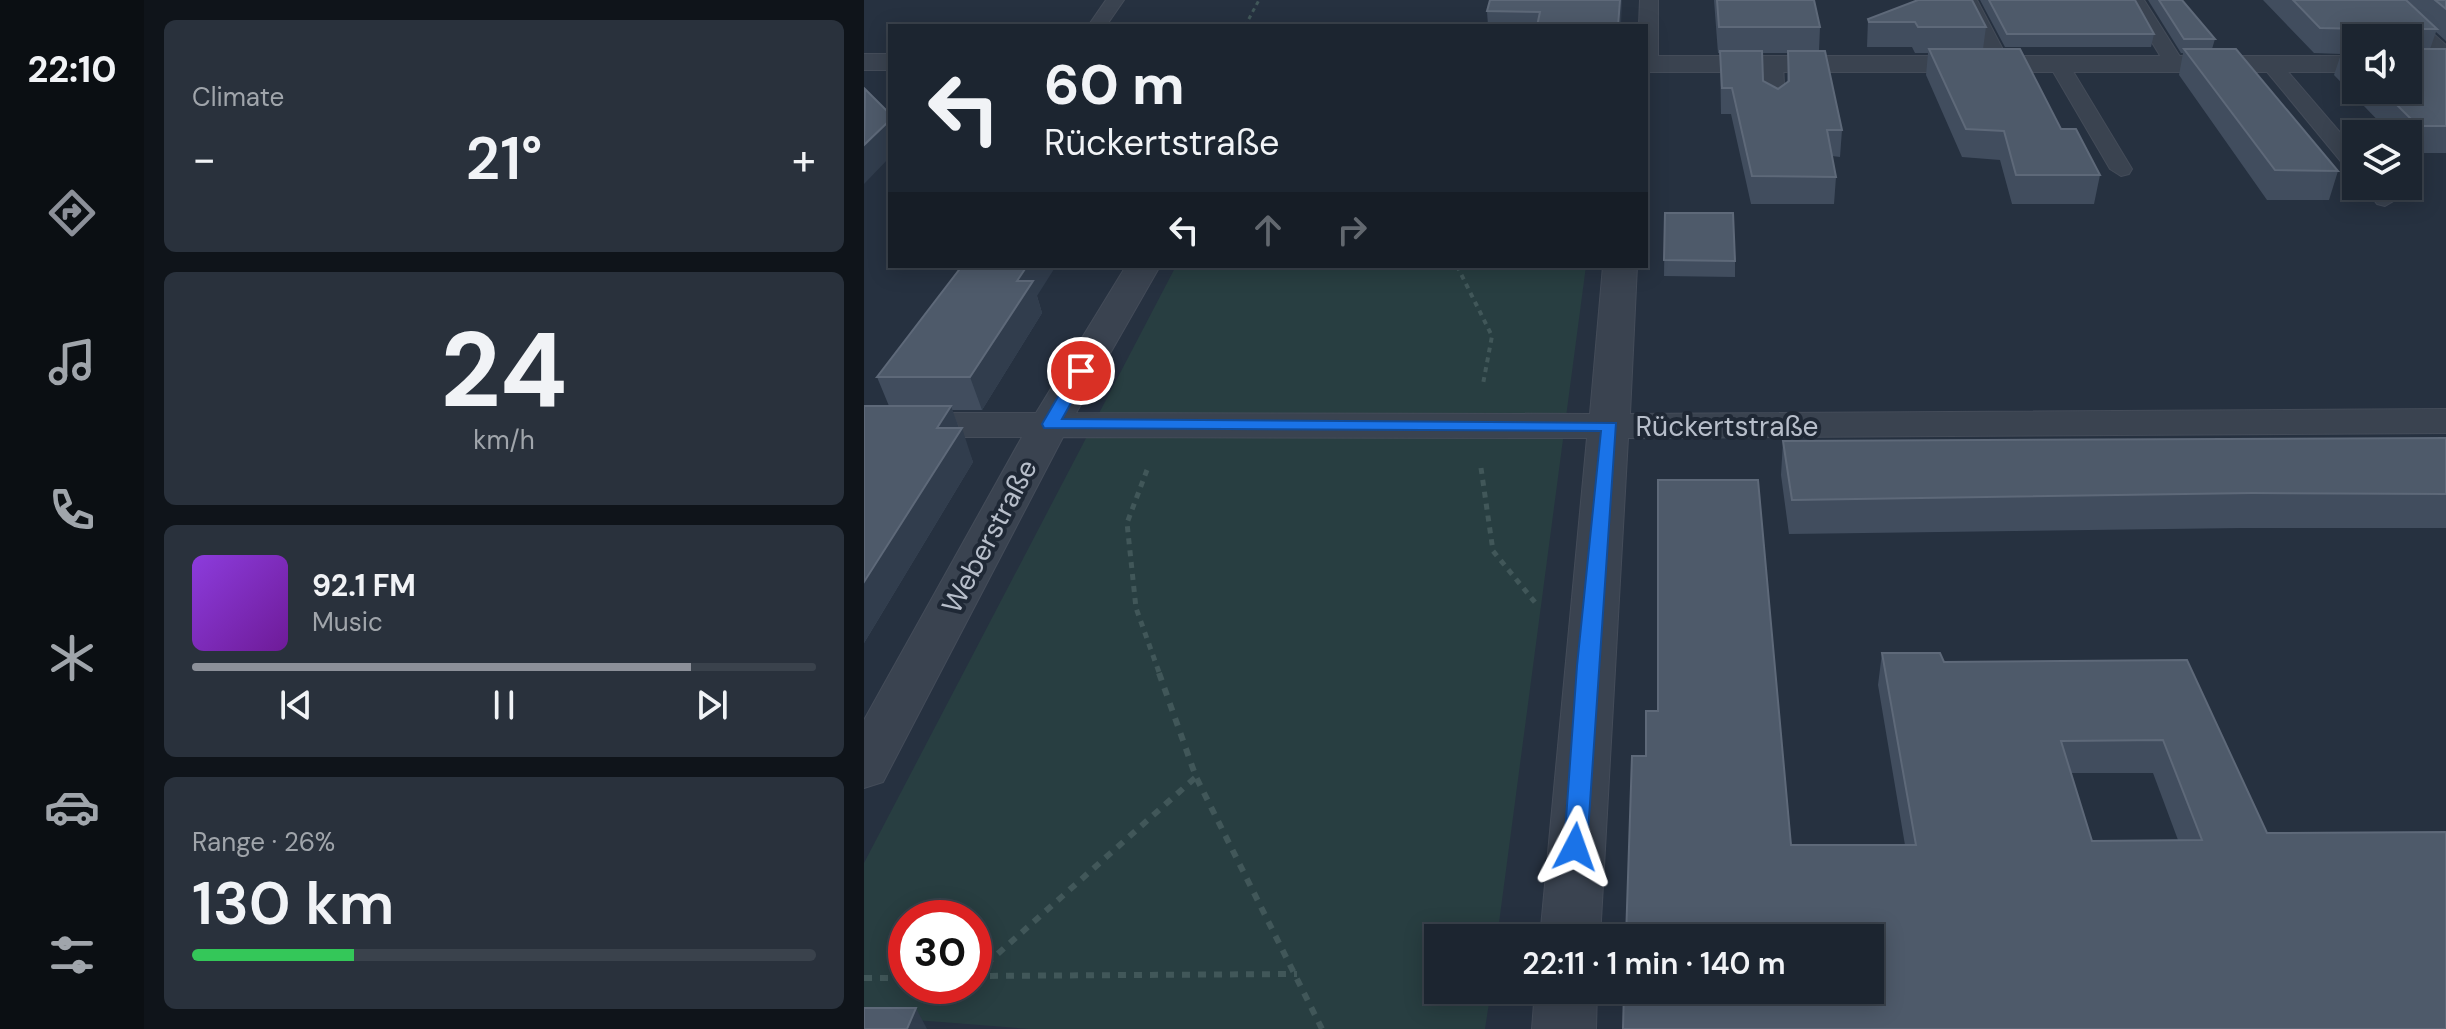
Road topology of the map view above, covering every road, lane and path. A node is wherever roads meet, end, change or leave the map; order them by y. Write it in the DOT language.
graph roads {
  1 [pos="1115,0"];
  2 [pos="1259,0"];
  3 [pos="1649,0"];
  4 [pos="1968,0"];
  5 [pos="2135,0"];
  6 [pos="2386,0"];
  7 [pos="1098,24"];
  8 [pos="1246,24"];
  9 [pos="1648,32"];
  10 [pos="2438,61"];
  11 [pos="864,62"];
  12 [pos="888,62"];
  13 [pos="1773,63"];
  14 [pos="2000,63"];
  15 [pos="2058,63"];
  16 [pos="2174,63"];
  17 [pos="2270,63"];
  18 [pos="1648,64"];
  19 [pos="2342,64"];
  20 [pos="1775,106"];
  21 [pos="2342,148"];
  22 [pos="2121,169"];
  23 [pos="1142,268"];
  24 [pos="1620,268"];
  25 [pos="2446,421"];
  26 [pos="1050,424"];
  27 [pos="1165,424"];
  28 [pos="864,425"];
  29 [pos="1610,426"];
  30 [pos="864,768"];
  31 [pos="1196,777"];
  32 [pos="1571,924"];
  33 [pos="992,960"];
  34 [pos="1297,974"];
  35 [pos="992,976"];
  36 [pos="864,978"];
  37 [pos="888,978"];
  38 [pos="1565,1004"];
  39 [pos="1322,1029"];
  40 [pos="1564,1029"];
  1 -- 7 [label="lane"];
  2 -- 8 [label="path"];
  3 -- 9 [label="lane"];
  4 -- 14 [label="lane"];
  5 -- 16 [label="lane"];
  6 -- 10 [label="lane"];
  11 -- 12 [label="street"];
  13 -- 14 [label="street"];
  13 -- 18 [label="street"];
  13 -- 20 [label="lane"];
  14 -- 15 [label="street"];
  15 -- 16 [label="street"];
  15 -- 22 [label="lane"];
  16 -- 17 [label="street"];
  17 -- 19 [label="street"];
  17 -- 21 [label="lane"];
  23 -- 26 [label="street, Weberstraße"];
  24 -- 29 [label="street"];
  25 -- 29 [label="street, Rückertstraße"];
  26 -- 27 [label="street, Rückertstraße"];
  26 -- 28 [label="street, Rückertstraße"];
  26 -- 30 [label="street, Weberstraße"];
  27 -- 29 [label="street, Rückertstraße"];
  27 -- 31 [label="path"];
  29 -- 32 [label="street"];
  31 -- 33 [label="path"];
  31 -- 34 [label="path"];
  34 -- 35 [label="path"];
  34 -- 39 [label="path"];
  36 -- 37 [label="path"];
  38 -- 40 [label="street"];
}
